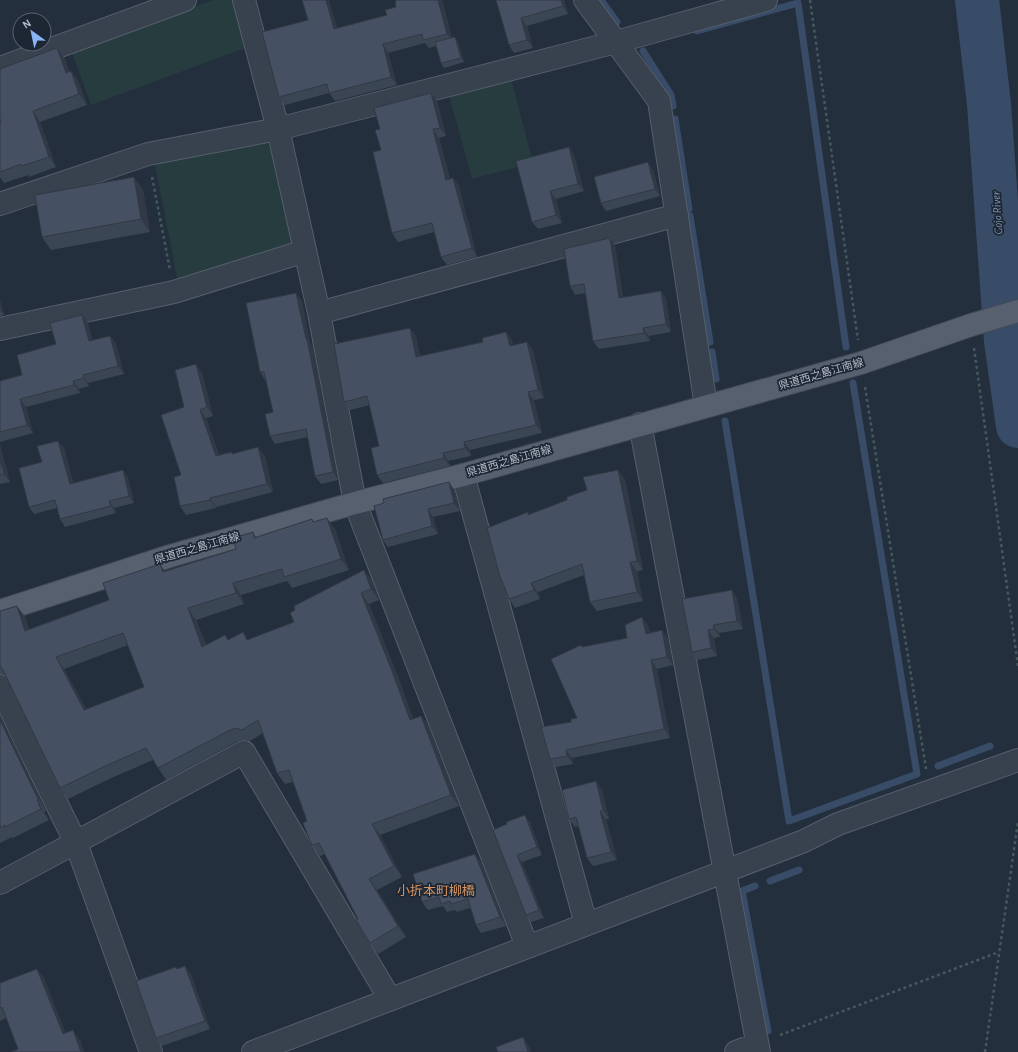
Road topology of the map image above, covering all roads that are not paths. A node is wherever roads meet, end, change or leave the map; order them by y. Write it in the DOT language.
graph roads {
  1 [pos="185,0"];
  2 [pos="244,0"];
  3 [pos="585,0"];
  4 [pos="766,0"];
  5 [pos="616,42"];
  6 [pos="0,68"];
  7 [pos="278,129"];
  8 [pos="0,204"];
  9 [pos="677,214"];
  10 [pos="305,251"];
  11 [pos="1018,311"];
  12 [pos="319,313"];
  13 [pos="0,329"];
  14 [pos="706,406"];
  15 [pos="640,424"];
  16 [pos="463,474"];
  17 [pos="355,503"];
  18 [pos="0,610"];
  19 [pos="0,686"];
  20 [pos="1018,760"];
  21 [pos="76,843"];
  22 [pos="724,871"];
  23 [pos="0,883"];
  24 [pos="586,924"];
  25 [pos="527,946"];
  26 [pos="390,999"];
  27 [pos="758,1048"];
  28 [pos="151,1052"];
  29 [pos="253,1052"];
  30 [pos="736,1052"];
  1 -- 6 [label="street"];
  2 -- 7 [label="street"];
  3 -- 5 [label="street"];
  4 -- 5 [label="street"];
  5 -- 7 [label="street"];
  5 -- 9 [label="street"];
  7 -- 8 [label="street"];
  7 -- 10 [label="street"];
  9 -- 12 [label="street"];
  9 -- 14 [label="street"];
  10 -- 12 [label="street"];
  10 -- 13 [label="street"];
  11 -- 14 [label="main road, 県道西之島江南線"];
  12 -- 17 [label="street"];
  14 -- 15 [label="main road, 県道西之島江南線"];
  15 -- 16 [label="main road, 県道西之島江南線"];
  15 -- 22 [label="street"];
  16 -- 17 [label="main road, 県道西之島江南線"];
  16 -- 24 [label="street"];
  17 -- 18 [label="main road, 県道西之島江南線"];
  17 -- 25 [label="street"];
  19 -- 21 [label="street"];
  20 -- 22 [label="street"];
  21 -- 23 [label="street"];
  21 -- 26 [label="street"];
  21 -- 28 [label="street"];
  22 -- 24 [label="street"];
  22 -- 27 [label="street"];
  24 -- 25 [label="street"];
  25 -- 26 [label="street"];
  26 -- 29 [label="street"];
  27 -- 30 [label="street"];
}
